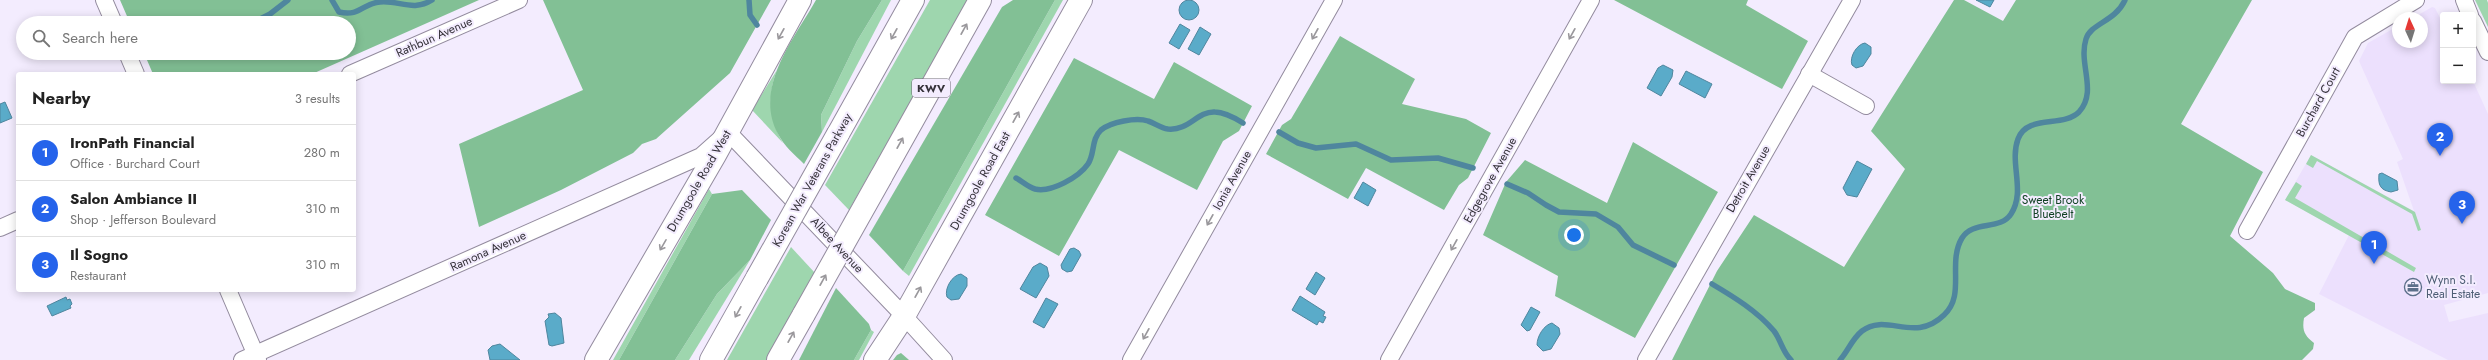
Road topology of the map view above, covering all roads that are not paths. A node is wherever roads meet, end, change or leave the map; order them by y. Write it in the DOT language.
graph roads {
  1 [pos="104,0"];
  2 [pos="519,0"];
  3 [pos="800,0"];
  4 [pos="913,0"];
  5 [pos="980,0"];
  6 [pos="1082,0"];
  7 [pos="1334,0"];
  8 [pos="1591,0"];
  9 [pos="1852,0"];
  10 [pos="2416,0"];
  11 [pos="2464,0"];
  12 [pos="2469,12"];
  13 [pos="111,16"];
  14 [pos="2476,27"];
  15 [pos="2488,52"];
  16 [pos="130,60"];
  17 [pos="135,72"];
  18 [pos="355,72"];
  19 [pos="1809,74"];
  20 [pos="1866,106"];
  21 [pos="728,132"];
  22 [pos="16,221"];
  23 [pos="0,228"];
  24 [pos="2247,231"];
  25 [pos="229,292"];
  26 [pos="904,316"];
  27 [pos="252,358"];
  28 [pos="596,360"];
  29 [pos="711,360"];
  30 [pos="778,360"];
  31 [pos="875,360"];
  32 [pos="944,360"];
  33 [pos="1131,360"];
  34 [pos="1389,360"];
  35 [pos="1646,360"];
  1 -- 13 [label="street"];
  2 -- 18 [label="street, Rathbun Avenue"];
  3 -- 21 [label="main road, Drumgoole Road West, one-way"];
  4 -- 29 [label="main road, Korean War Veterans Parkway, one-way, bridge"];
  30 -- 5 [label="main road, KWV, one-way, bridge"];
  26 -- 6 [label="main road, Drumgoole Road East, one-way"];
  7 -- 33 [label="street, Ionia Avenue, one-way"];
  8 -- 34 [label="street, Edgegrove Avenue, one-way"];
  9 -- 19 [label="street, Detroit Avenue"];
  10 -- 24 [label="street, Burchard Court"];
  11 -- 12 [label="street"];
  14 -- 15 [label="street"];
  16 -- 17 [label="street"];
  19 -- 20 [label="street"];
  19 -- 35 [label="street, Detroit Avenue"];
  21 -- 26 [label="street, Albee Avenue"];
  21 -- 27 [label="street, Ramona Avenue"];
  21 -- 28 [label="main road, Drumgoole Road West, one-way"];
  22 -- 23 [label="street"];
  25 -- 27 [label="street"];
  26 -- 31 [label="main road, Drumgoole Road East"];
  26 -- 32 [label="street, Albee Avenue"];
}
